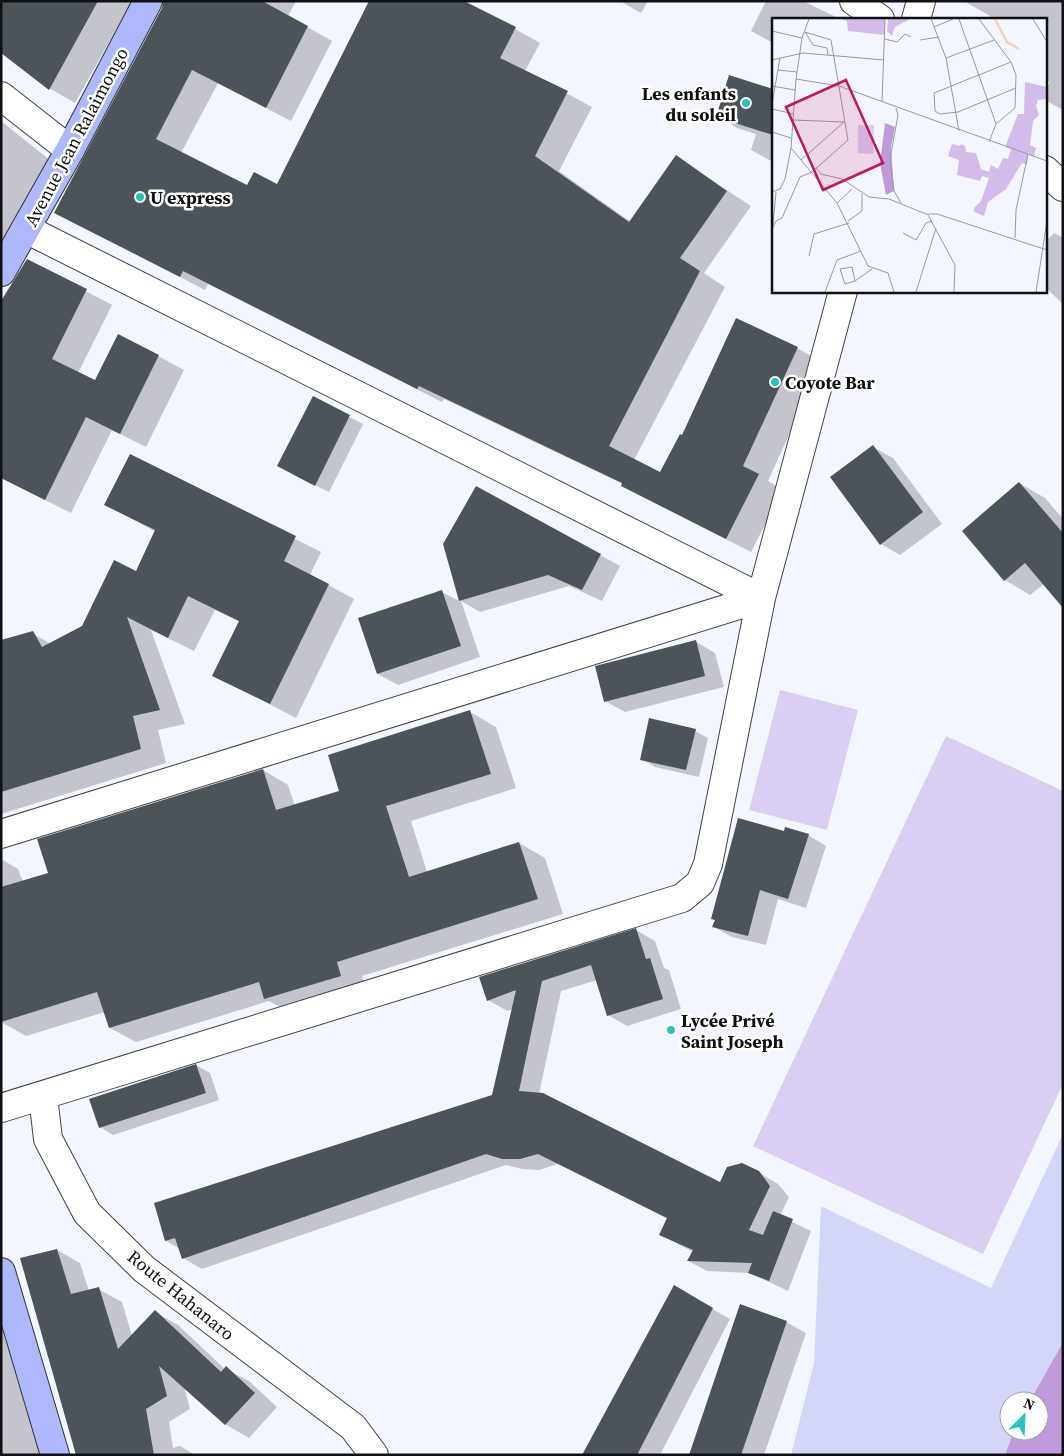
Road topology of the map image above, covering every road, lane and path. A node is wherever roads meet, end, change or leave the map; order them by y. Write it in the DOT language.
graph roads {
  1 [pos="148,1"];
  2 [pos="854,1"];
  3 [pos="921,1"];
  4 [pos="879,18"];
  5 [pos="916,18"];
  6 [pos="1,96"];
  7 [pos="70,150"];
  8 [pos="1046,171"];
  9 [pos="1063,187"];
  10 [pos="26,229"];
  11 [pos="1,272"];
  12 [pos="843,292"];
  13 [pos="761,598"];
  14 [pos="1,834"];
  15 [pos="43,1096"];
  16 [pos="1,1108"];
  17 [pos="1,1272"];
  18 [pos="55,1455"];
  19 [pos="374,1455"];
  1 -- 7 [label="main road, Avenue Jean Ralaimongo"];
  2 -- 4 [label="street"];
  3 -- 5 [label="street"];
  6 -- 7 [label="street"];
  7 -- 10 [label="main road, Avenue Jean Ralaimongo"];
  8 -- 9 [label="street"];
  10 -- 11 [label="main road, Avenue Jean Ralaimongo"];
  10 -- 13 [label="street"];
  12 -- 13 [label="street"];
  13 -- 14 [label="street"];
  13 -- 15 [label="street"];
  15 -- 16 [label="street"];
  15 -- 19 [label="street, Route Hahanaro"];
  17 -- 18 [label="main road"];
}
